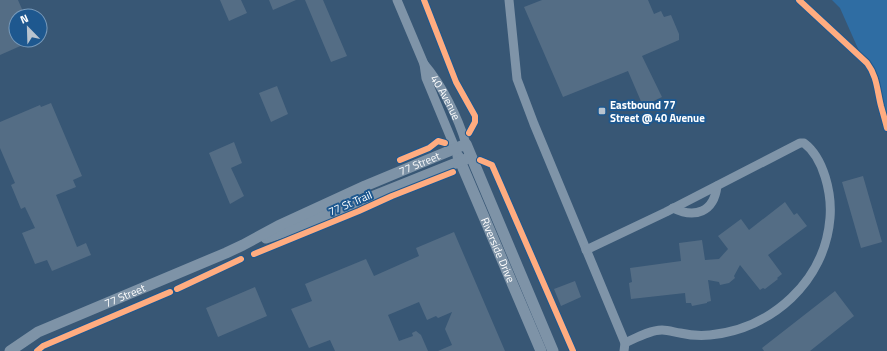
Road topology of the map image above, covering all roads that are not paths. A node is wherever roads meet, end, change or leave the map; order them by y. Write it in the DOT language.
graph roads {
  1 [pos="397,0"];
  2 [pos="509,0"];
  3 [pos="424,64"];
  4 [pos="466,144"];
  5 [pos="455,148"];
  6 [pos="471,157"];
  7 [pos="460,162"];
  8 [pos="717,186"];
  9 [pos="673,208"];
  10 [pos="242,245"];
  11 [pos="586,250"];
  12 [pos="624,347"];
  13 [pos="10,351"];
  14 [pos="541,351"];
  15 [pos="553,351"];
  1 -- 3 [label="street, 40 Avenue"];
  2 -- 11 [label="street"];
  3 -- 4 [label="street, 40 Avenue"];
  3 -- 5 [label="street, 40 Avenue"];
  4 -- 5 [label="main road, 77 Street"];
  4 -- 6 [label="main road, 40 Avenue"];
  5 -- 7 [label="main road, Riverside Drive"];
  5 -- 10 [label="main road, 77 Street"];
  6 -- 7 [label="main road, 77 Street"];
  6 -- 15 [label="main road, Riverside Drive"];
  7 -- 10 [label="main road, 77 Street"];
  7 -- 14 [label="main road, Riverside Drive"];
  8 -- 9 [label="street"];
  8 -- 9 [label="street"];
  8 -- 12 [label="street"];
  9 -- 11 [label="street"];
  10 -- 13 [label="main road, 77 Street"];
  11 -- 12 [label="street"];
}
